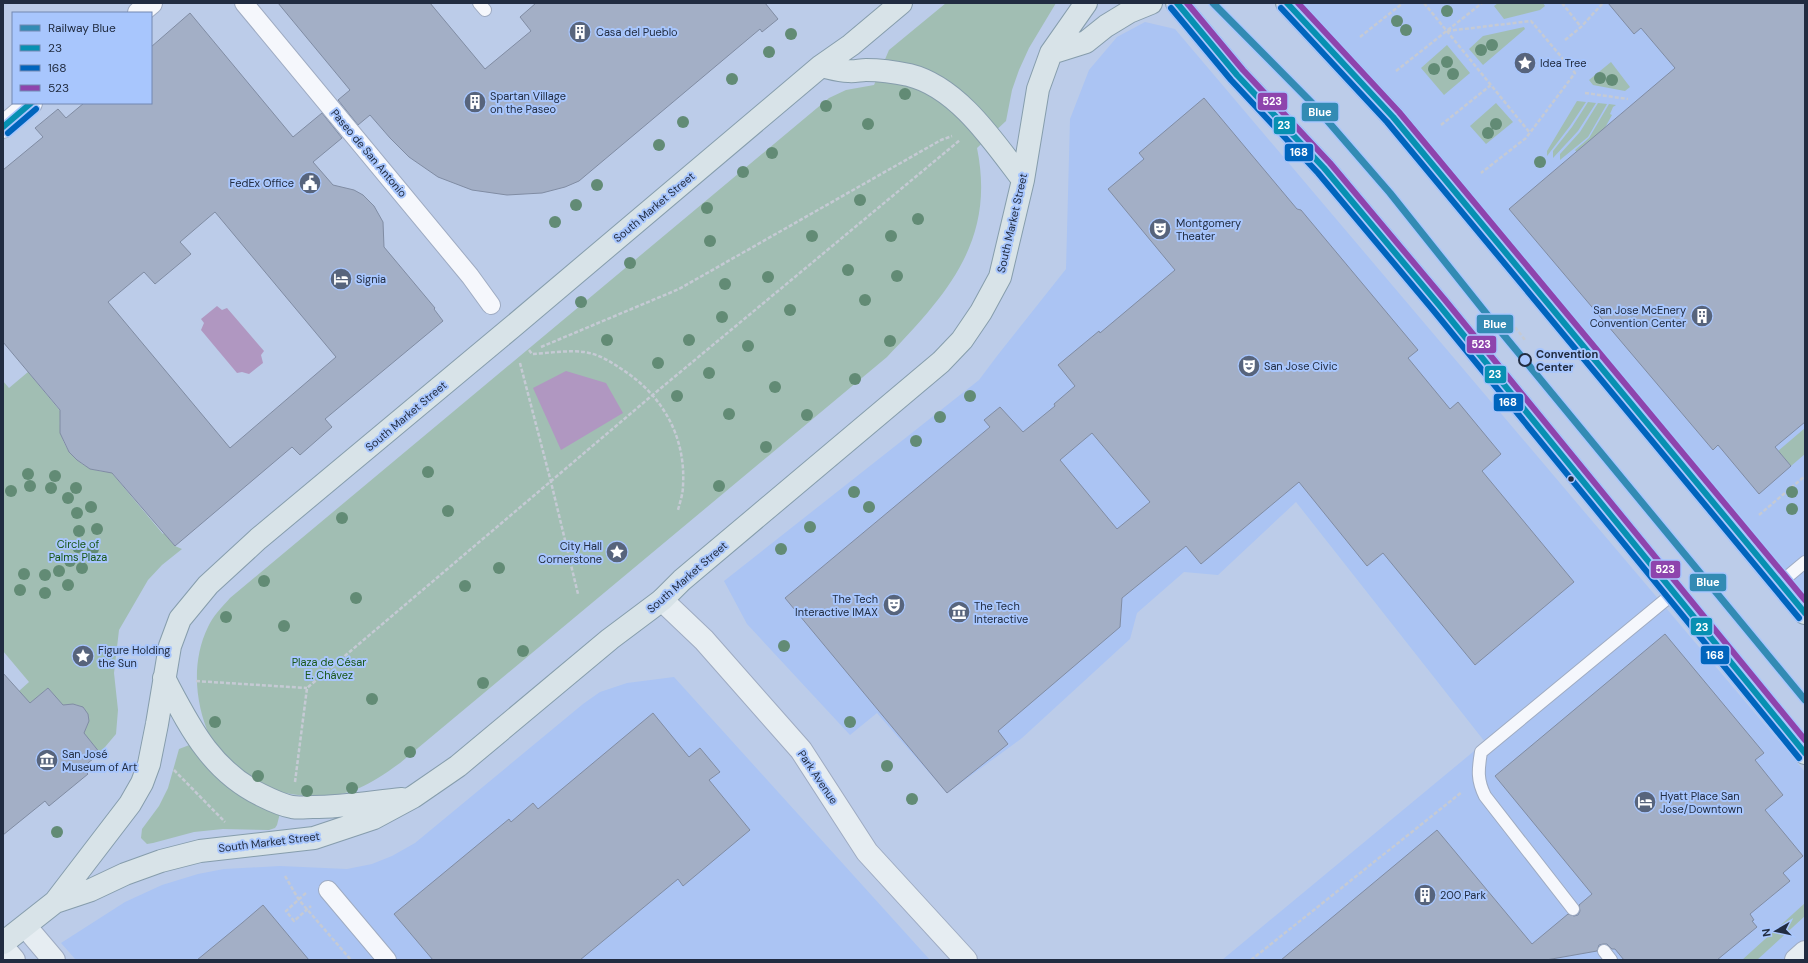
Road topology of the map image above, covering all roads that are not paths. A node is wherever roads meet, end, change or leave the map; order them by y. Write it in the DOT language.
graph roads {
  1 [pos="151,3"];
  2 [pos="244,3"];
  3 [pos="901,3"];
  4 [pos="1086,3"];
  5 [pos="1151,3"];
  6 [pos="1177,3"];
  7 [pos="1287,3"];
  8 [pos="140,12"];
  9 [pos="1051,53"];
  10 [pos="821,66"];
  11 [pos="30,104"];
  12 [pos="3,127"];
  13 [pos="1023,180"];
  14 [pos="491,305"];
  15 [pos="1805,562"];
  16 [pos="1780,583"];
  17 [pos="1675,592"];
  18 [pos="662,600"];
  19 [pos="1805,613"];
  20 [pos="164,678"];
  21 [pos="1805,753"];
  22 [pos="413,798"];
  23 [pos="328,890"];
  24 [pos="55,902"];
  25 [pos="1573,908"];
  26 [pos="26,927"];
  27 [pos="3,943"];
  28 [pos="3,947"];
  29 [pos="1805,952"];
  30 [pos="14,960"];
  31 [pos="54,960"];
  32 [pos="387,960"];
  33 [pos="966,960"];
  34 [pos="1796,960"];
  1 -- 8 [label="street"];
  2 -- 14 [label="street, Paseo de San Antonio"];
  3 -- 10 [label="main road, South Market Street"];
  4 -- 9 [label="main road, South Market Street"];
  5 -- 9 [label="main road"];
  6 -- 17 [label="main road"];
  7 -- 16 [label="main road"];
  9 -- 13 [label="main road, South Market Street"];
  10 -- 13 [label="main road"];
  10 -- 20 [label="main road, South Market Street"];
  11 -- 12 [label="street"];
  13 -- 18 [label="main road, South Market Street"];
  15 -- 16 [label="lane"];
  16 -- 19 [label="main road"];
  17 -- 21 [label="main road"];
  17 -- 25 [label="lane"];
  18 -- 22 [label="main road, South Market Street"];
  18 -- 33 [label="main road, Park Avenue"];
  20 -- 22 [label="main road"];
  20 -- 24 [label="main road, South Market Street"];
  22 -- 24 [label="main road, South Market Street"];
  23 -- 32 [label="street"];
  24 -- 26 [label="main road, South Market Street"];
  26 -- 27 [label="main road, South Market Street"];
  26 -- 31 [label="main road"];
  28 -- 30 [label="main road"];
  29 -- 34 [label="main road"];
}
